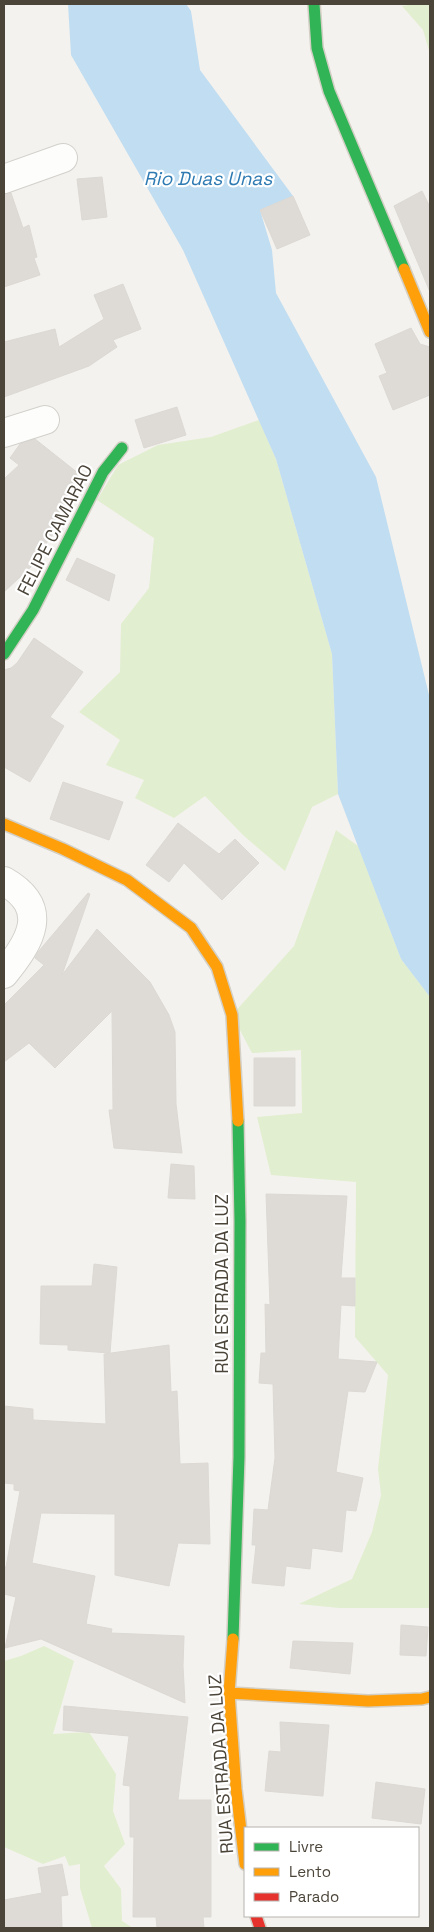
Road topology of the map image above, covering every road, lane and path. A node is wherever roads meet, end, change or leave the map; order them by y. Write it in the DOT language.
graph roads {
  1 [pos="314,4"];
  2 [pos="63,158"];
  3 [pos="4,179"];
  4 [pos="430,332"];
  5 [pos="45,420"];
  6 [pos="4,433"];
  7 [pos="122,448"];
  8 [pos="4,654"];
  9 [pos="4,824"];
  10 [pos="4,881"];
  11 [pos="6,972"];
  12 [pos="229,1693"];
  13 [pos="430,1698"];
  14 [pos="244,1856"];
  1 -- 4 [label="main road"];
  2 -- 3 [label="street"];
  5 -- 6 [label="street"];
  7 -- 8 [label="main road, FELIPE CAMARAO"];
  9 -- 12 [label="main road, RUA ESTRADA DA LUZ"];
  10 -- 11 [label="street"];
  12 -- 13 [label="main road"];
  12 -- 14 [label="main road, RUA ESTRADA DA LUZ"];
}
